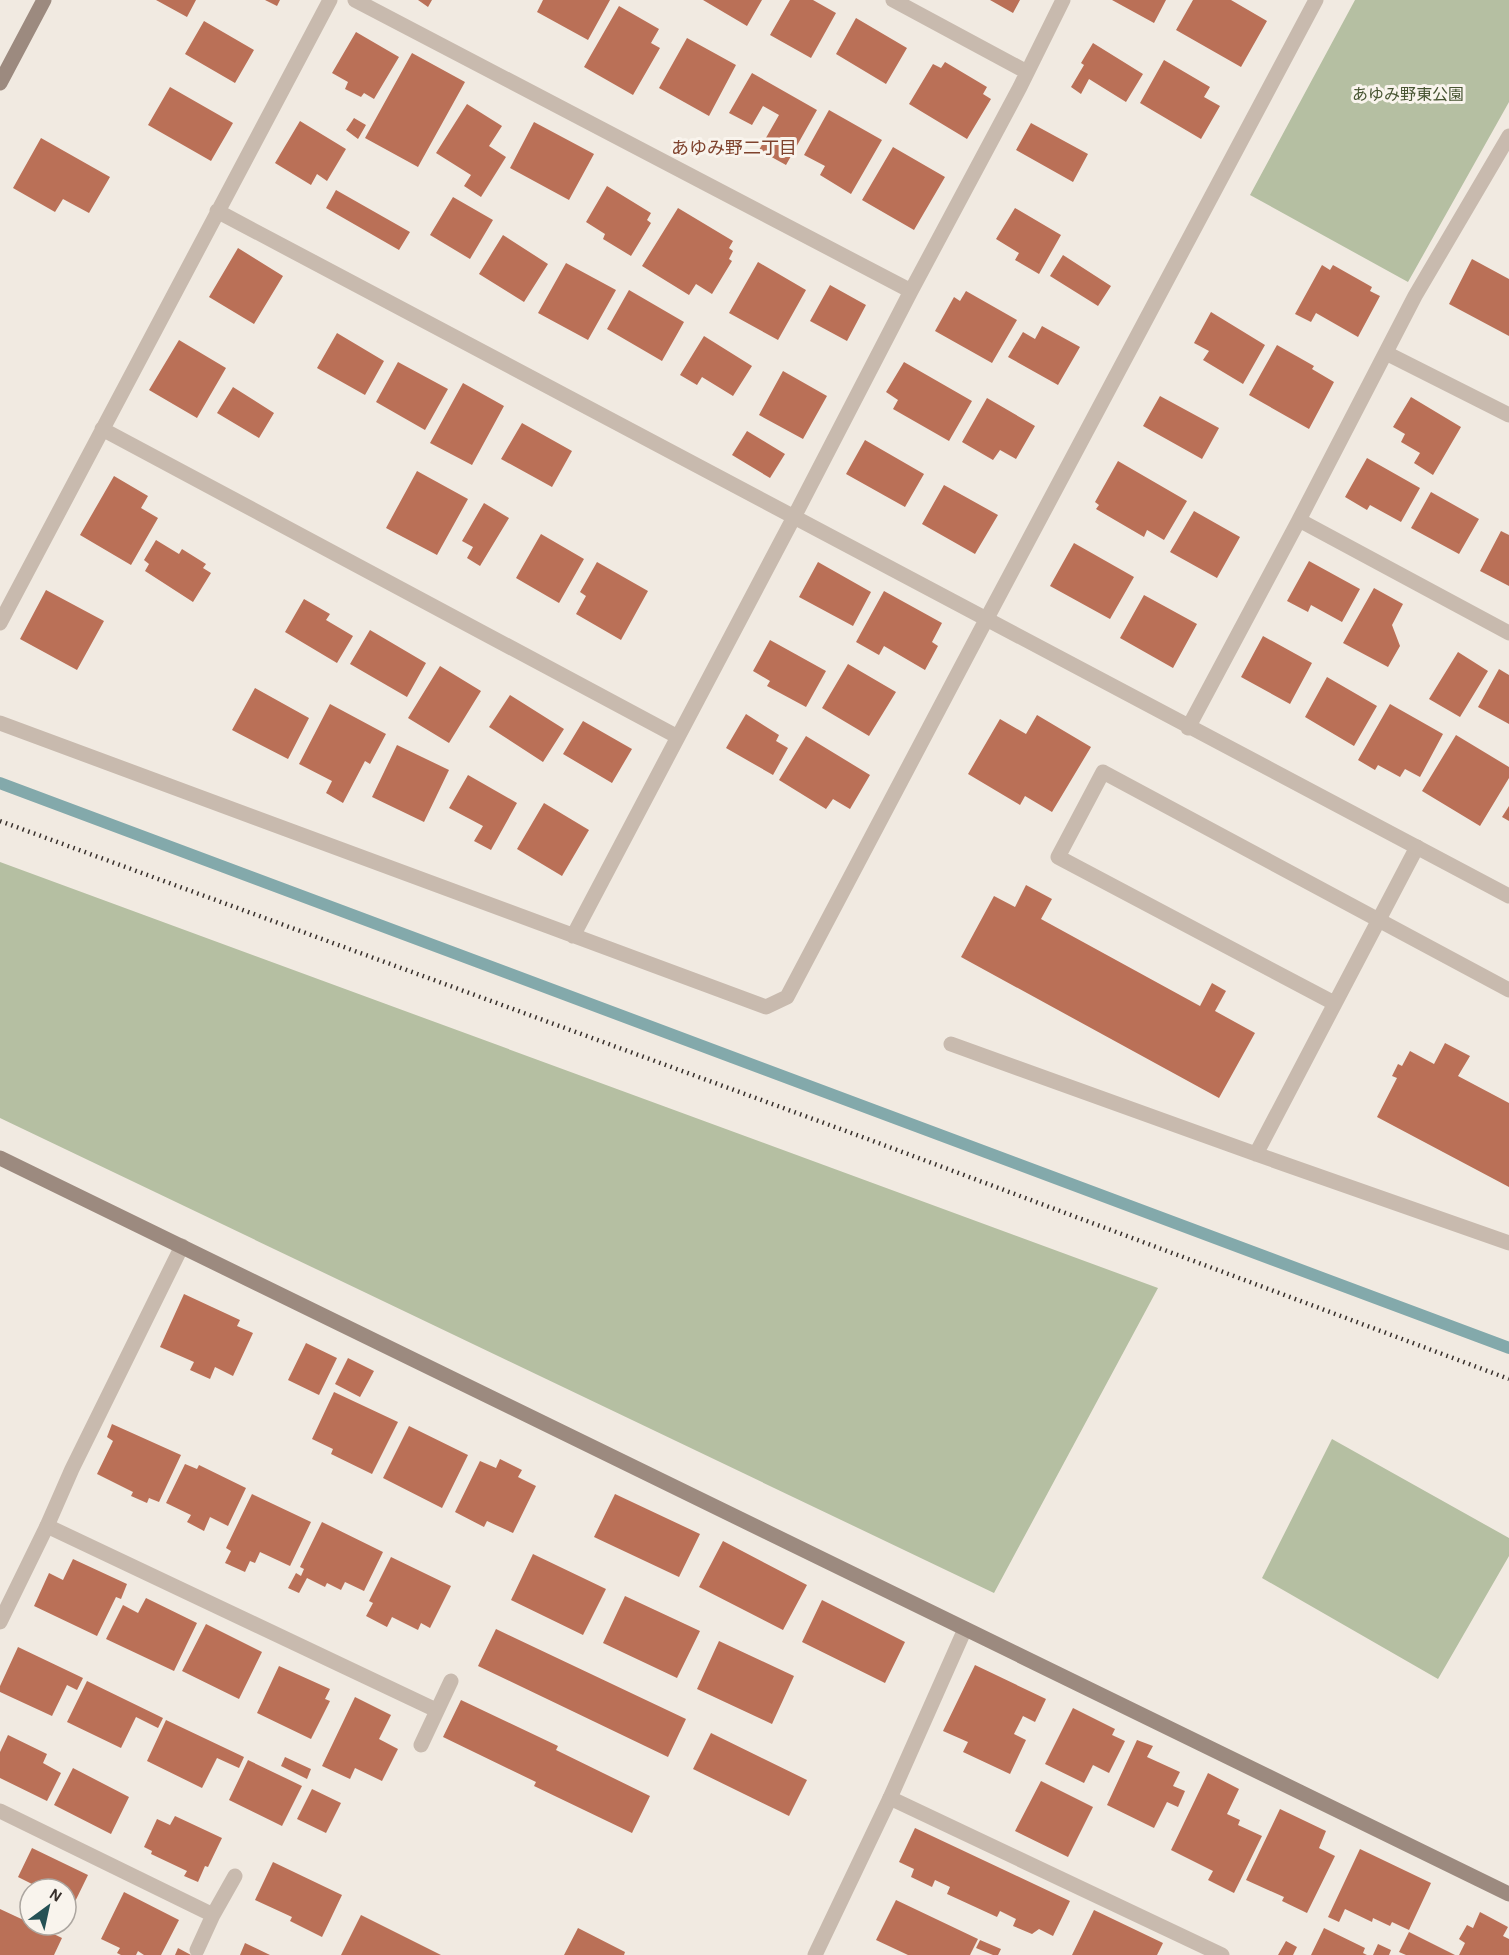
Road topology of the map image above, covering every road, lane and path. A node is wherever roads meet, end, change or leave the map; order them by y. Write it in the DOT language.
graph roads {
  1 [pos="44,0"];
  2 [pos="330,0"];
  3 [pos="355,0"];
  4 [pos="893,0"];
  5 [pos="1063,0"];
  6 [pos="1316,0"];
  7 [pos="1027,72"];
  8 [pos="0,83"];
  9 [pos="1509,136"];
  10 [pos="217,211"];
  11 [pos="911,291"];
  12 [pos="1386,353"];
  13 [pos="1509,415"];
  14 [pos="102,429"];
  15 [pos="794,517"];
  16 [pos="1299,520"];
  17 [pos="986,620"];
  18 [pos="0,623"];
  19 [pos="1509,633"];
  20 [pos="0,723"];
  21 [pos="1188,728"];
  22 [pos="678,737"];
  23 [pos="1417,847"];
  24 [pos="1509,896"];
  25 [pos="1377,920"];
  26 [pos="573,936"];
  27 [pos="1509,990"];
  28 [pos="1334,1003"];
  29 [pos="951,1044"];
  30 [pos="1256,1154"];
  31 [pos="0,1158"];
  32 [pos="1509,1243"];
  33 [pos="182,1246"];
  34 [pos="47,1526"];
  35 [pos="0,1622"];
  36 [pos="965,1629"];
  37 [pos="451,1681"];
  38 [pos="436,1710"];
  39 [pos="421,1745"];
  40 [pos="890,1798"];
  41 [pos="0,1811"];
  42 [pos="235,1876"];
  43 [pos="1509,1894"];
  44 [pos="213,1915"];
  45 [pos="197,1950"];
  46 [pos="815,1955"];
  47 [pos="1222,1955"];
  1 -- 8 [label="street"];
  2 -- 10 [label="street"];
  3 -- 11 [label="street"];
  4 -- 7 [label="street"];
  5 -- 7 [label="street"];
  6 -- 17 [label="street"];
  7 -- 11 [label="street"];
  9 -- 12 [label="street"];
  10 -- 14 [label="street"];
  10 -- 15 [label="street"];
  11 -- 15 [label="street"];
  12 -- 13 [label="street"];
  12 -- 16 [label="street"];
  14 -- 18 [label="street"];
  14 -- 22 [label="street"];
  15 -- 17 [label="street"];
  15 -- 22 [label="street"];
  16 -- 19 [label="street"];
  16 -- 21 [label="street"];
  17 -- 21 [label="street"];
  17 -- 26 [label="street"];
  20 -- 26 [label="street"];
  21 -- 23 [label="street"];
  22 -- 26 [label="street"];
  23 -- 24 [label="street"];
  23 -- 25 [label="street"];
  25 -- 27 [label="street"];
  25 -- 28 [label="street"];
  25 -- 28 [label="street"];
  28 -- 30 [label="street"];
  29 -- 30 [label="street"];
  30 -- 32 [label="street"];
  31 -- 33 [label="street"];
  33 -- 34 [label="street"];
  33 -- 36 [label="street"];
  34 -- 35 [label="street"];
  34 -- 38 [label="street"];
  36 -- 40 [label="street"];
  36 -- 43 [label="street"];
  37 -- 38 [label="street"];
  38 -- 39 [label="street"];
  40 -- 46 [label="street"];
  40 -- 47 [label="street"];
  41 -- 44 [label="street"];
  42 -- 44 [label="street"];
  44 -- 45 [label="street"];
}
